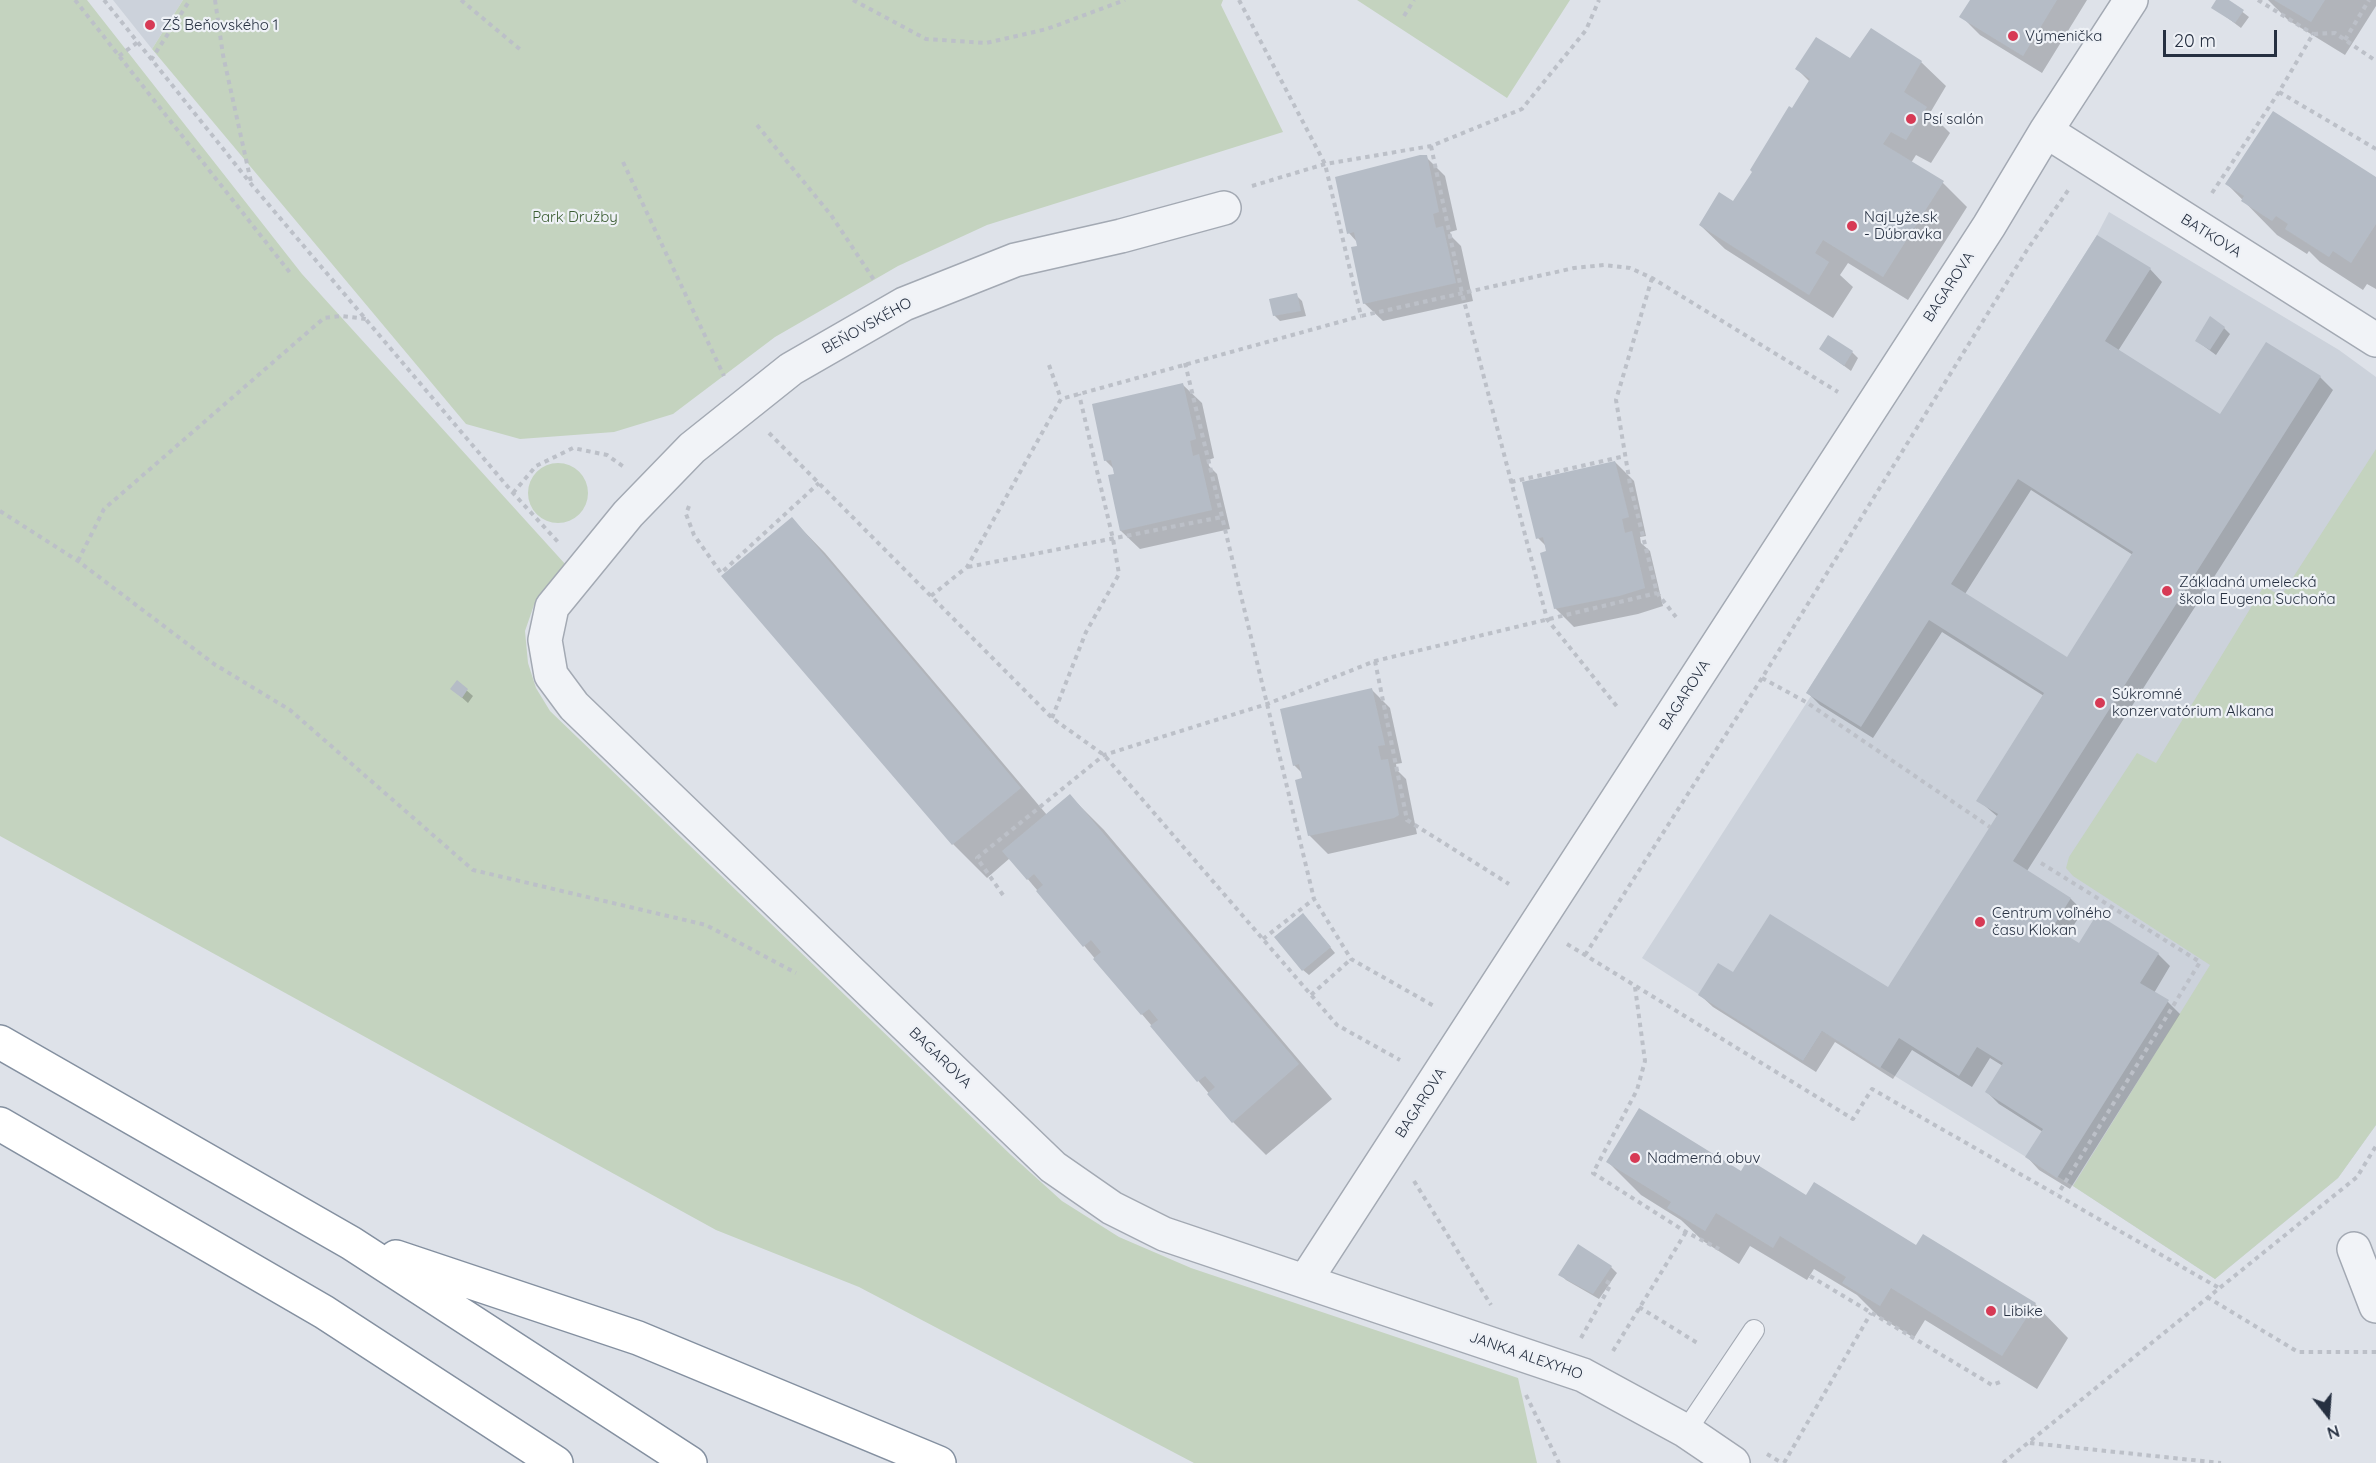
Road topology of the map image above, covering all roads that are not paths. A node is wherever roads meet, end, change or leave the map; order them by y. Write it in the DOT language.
graph roads {
  1 [pos="2131,0"];
  2 [pos="2046,131"];
  3 [pos="1224,208"];
  4 [pos="2376,340"];
  5 [pos="573,559"];
  6 [pos="0,1042"];
  7 [pos="0,1124"];
  8 [pos="351,1243"];
  9 [pos="2354,1249"];
  10 [pos="1305,1281"];
  11 [pos="2376,1306"];
  12 [pos="1754,1330"];
  13 [pos="1686,1431"];
  14 [pos="556,1463"];
  15 [pos="690,1463"];
  16 [pos="939,1463"];
  17 [pos="1733,1463"];
  1 -- 2 [label="street, BAGAROVA"];
  2 -- 4 [label="street, BATKOVA"];
  2 -- 10 [label="street, BAGAROVA"];
  3 -- 5 [label="street, BEŇOVSKÉHO"];
  5 -- 10 [label="street, BAGAROVA"];
  6 -- 8 [label="highway"];
  7 -- 14 [label="highway"];
  8 -- 15 [label="highway"];
  8 -- 16 [label="highway"];
  9 -- 11 [label="street"];
  10 -- 13 [label="street, JANKA ALEXYHO"];
  12 -- 13 [label="lane"];
  13 -- 17 [label="street, JANKA ALEXYHO"];
}
